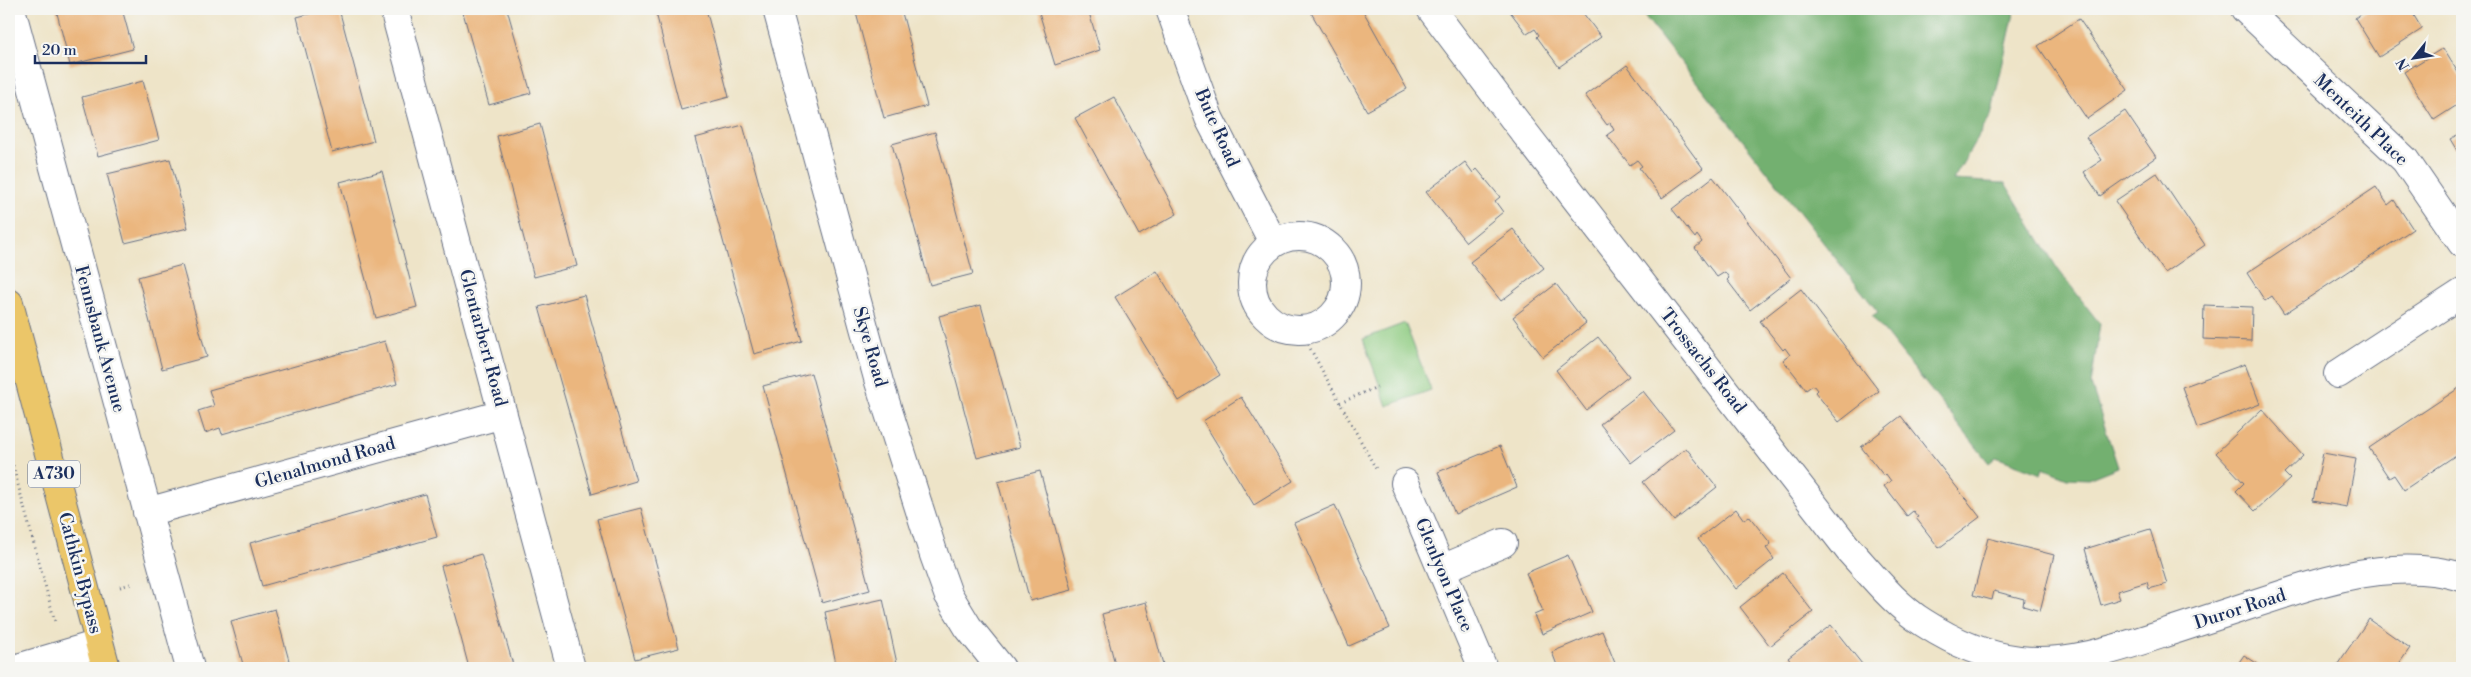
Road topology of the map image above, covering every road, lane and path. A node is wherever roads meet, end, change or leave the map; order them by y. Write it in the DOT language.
graph roads {
  1 [pos="11,9"];
  2 [pos="394,9"];
  3 [pos="777,9"];
  4 [pos="1170,9"];
  5 [pos="1431,9"];
  6 [pos="2245,9"];
  7 [pos="1273,242"];
  8 [pos="2462,242"];
  9 [pos="2462,293"];
  10 [pos="9,303"];
  11 [pos="1304,330"];
  12 [pos="2338,374"];
  13 [pos="1377,387"];
  14 [pos="1340,403"];
  15 [pos="503,414"];
  16 [pos="9,451"];
  17 [pos="1405,483"];
  18 [pos="147,512"];
  19 [pos="1503,543"];
  20 [pos="1442,569"];
  21 [pos="2462,577"];
  22 [pos="65,654"];
  23 [pos="102,656"];
  24 [pos="2019,660"];
  25 [pos="18,668"];
  26 [pos="190,668"];
  27 [pos="571,668"];
  28 [pos="1002,668"];
  29 [pos="1483,668"];
  1 -- 18 [label="street, Fennsbank Avenue"];
  2 -- 15 [label="street, Glentarbert Road"];
  3 -- 28 [label="street, Skye Road"];
  4 -- 7 [label="street, Bute Road"];
  5 -- 24 [label="street, Trossachs Road"];
  6 -- 8 [label="street, Menteith Place"];
  7 -- 11 [label="street"];
  7 -- 11 [label="street"];
  9 -- 12 [label="street"];
  10 -- 23 [label="main road, Cathkin Bypass / A730"];
  11 -- 14 [label="path"];
  13 -- 14 [label="path"];
  14 -- 17 [label="path"];
  15 -- 18 [label="street, Glenalmond Road"];
  15 -- 27 [label="street, Glentarbert Road"];
  16 -- 22 [label="path"];
  17 -- 20 [label="street, Glenlyon Place"];
  18 -- 26 [label="street, Fennsbank Avenue"];
  19 -- 20 [label="street"];
  20 -- 29 [label="street, Glenlyon Place"];
  21 -- 24 [label="street, Duror Road"];
  22 -- 23 [label="street"];
  22 -- 25 [label="street"];
}
